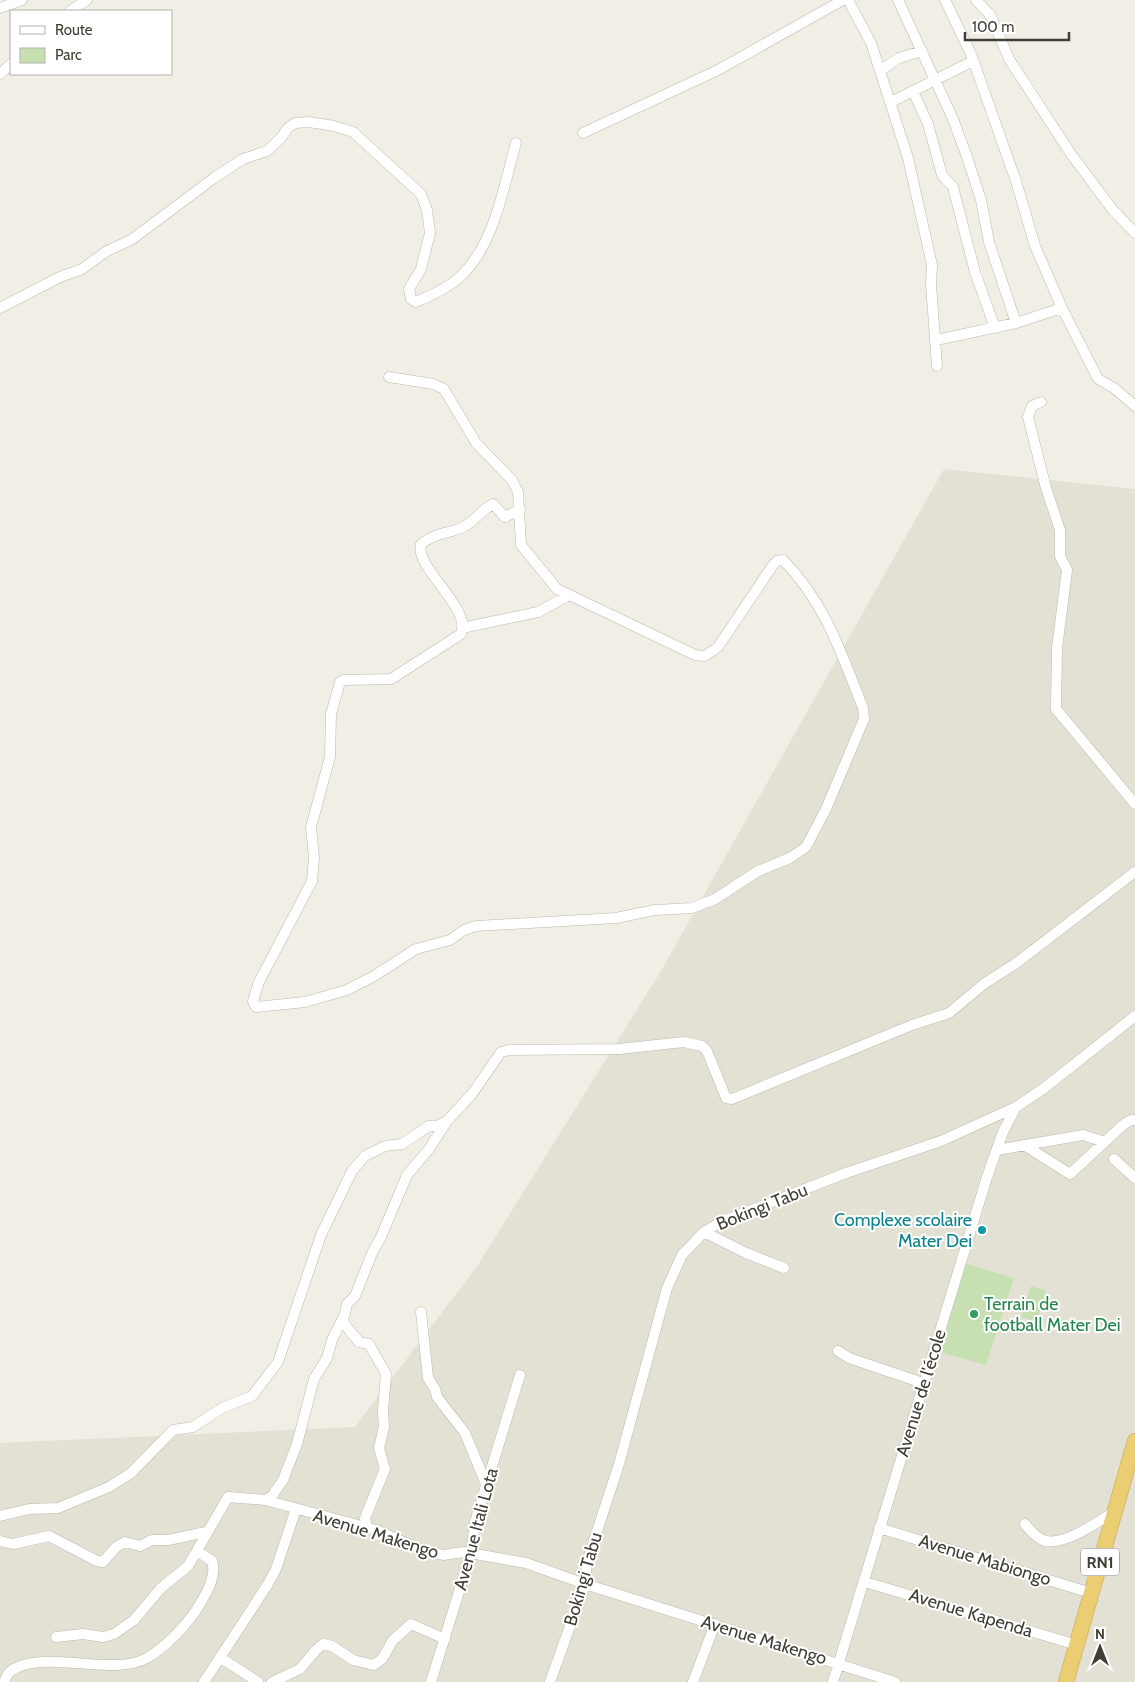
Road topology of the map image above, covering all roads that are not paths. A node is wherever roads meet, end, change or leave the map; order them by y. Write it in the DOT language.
graph roads {
  1 [pos="22,0"];
  2 [pos="87,0"];
  3 [pos="843,0"];
  4 [pos="848,0"];
  5 [pos="898,0"];
  6 [pos="945,0"];
  7 [pos="976,0"];
  8 [pos="0,8"];
  9 [pos="72,10"];
  10 [pos="922,50"];
  11 [pos="973,61"];
  12 [pos="10,65"];
  13 [pos="881,70"];
  14 [pos="0,74"];
  15 [pos="935,79"];
  16 [pos="913,91"];
  17 [pos="891,102"];
  18 [pos="583,133"];
  19 [pos="516,143"];
  20 [pos="1135,233"];
  21 [pos="0,308"];
  22 [pos="1062,308"];
  23 [pos="1016,324"];
  24 [pos="995,328"];
  25 [pos="936,340"];
  26 [pos="937,366"];
  27 [pos="390,377"];
  28 [pos="1041,402"];
  29 [pos="1135,406"];
  30 [pos="520,509"];
  31 [pos="568,596"];
  32 [pos="462,628"];
  33 [pos="1135,804"];
  34 [pos="1135,872"];
  35 [pos="1135,1016"];
  36 [pos="1016,1108"];
  37 [pos="1135,1120"];
  38 [pos="448,1121"];
  39 [pos="1105,1142"];
  40 [pos="1024,1146"];
  41 [pos="997,1150"];
  42 [pos="1114,1159"];
  43 [pos="1135,1178"];
  44 [pos="704,1232"];
  45 [pos="784,1268"];
  46 [pos="422,1312"];
  47 [pos="342,1321"];
  48 [pos="838,1351"];
  49 [pos="520,1375"];
  50 [pos="924,1383"];
  51 [pos="1135,1441"];
  52 [pos="486,1484"];
  53 [pos="265,1500"];
  54 [pos="296,1509"];
  55 [pos="1114,1512"];
  56 [pos="0,1516"];
  57 [pos="1025,1524"];
  58 [pos="367,1528"];
  59 [pos="879,1528"];
  60 [pos="206,1532"];
  61 [pos="0,1542"];
  62 [pos="197,1551"];
  63 [pos="470,1553"];
  64 [pos="865,1582"];
  65 [pos="585,1584"];
  66 [pos="1091,1593"];
  67 [pos="715,1624"];
  68 [pos="56,1637"];
  69 [pos="445,1639"];
  70 [pos="1076,1645"];
  71 [pos="221,1658"];
  72 [pos="839,1663"];
  73 [pos="4,1682"];
  74 [pos="204,1682"];
  75 [pos="258,1682"];
  76 [pos="272,1682"];
  77 [pos="431,1682"];
  78 [pos="550,1682"];
  79 [pos="693,1682"];
  80 [pos="833,1682"];
  81 [pos="896,1682"];
  82 [pos="1066,1682"];
  1 -- 8 [label="street"];
  2 -- 9 [label="street"];
  3 -- 18 [label="street"];
  4 -- 13 [label="street"];
  5 -- 10 [label="street"];
  6 -- 11 [label="street"];
  7 -- 20 [label="street"];
  10 -- 13 [label="street"];
  10 -- 15 [label="street"];
  11 -- 15 [label="street"];
  11 -- 22 [label="street"];
  12 -- 14 [label="street"];
  13 -- 17 [label="street"];
  15 -- 16 [label="street"];
  15 -- 23 [label="street"];
  16 -- 17 [label="street"];
  16 -- 24 [label="street"];
  17 -- 25 [label="street"];
  19 -- 21 [label="street"];
  22 -- 23 [label="street"];
  22 -- 29 [label="street"];
  23 -- 24 [label="street"];
  24 -- 25 [label="street"];
  25 -- 26 [label="street"];
  27 -- 30 [label="street"];
  28 -- 33 [label="street"];
  30 -- 31 [label="street"];
  30 -- 32 [label="street"];
  31 -- 32 [label="street"];
  31 -- 32 [label="street"];
  34 -- 38 [label="street"];
  35 -- 36 [label="street, Bokingi Tabu"];
  36 -- 41 [label="street, Avenue de l'école"];
  36 -- 44 [label="street, Bokingi Tabu"];
  37 -- 39 [label="street"];
  38 -- 47 [label="street"];
  38 -- 56 [label="street"];
  39 -- 40 [label="street"];
  39 -- 40 [label="street"];
  40 -- 41 [label="street"];
  41 -- 50 [label="street, Avenue de l'école"];
  42 -- 43 [label="street"];
  44 -- 45 [label="street"];
  44 -- 65 [label="street, Bokingi Tabu"];
  46 -- 52 [label="street"];
  47 -- 53 [label="street"];
  47 -- 58 [label="street"];
  48 -- 50 [label="street"];
  49 -- 52 [label="street, Avenue Itali Lota"];
  50 -- 59 [label="street, Avenue de l'école"];
  51 -- 55 [label="highway, RN1"];
  52 -- 63 [label="street, Avenue Itali Lota"];
  53 -- 54 [label="street, Avenue Makengo"];
  53 -- 60 [label="street, Avenue Makengo"];
  54 -- 58 [label="street, Avenue Makengo"];
  54 -- 71 [label="street"];
  55 -- 57 [label="street"];
  55 -- 66 [label="highway, RN1"];
  58 -- 63 [label="street, Avenue Makengo"];
  59 -- 64 [label="street, Avenue de l'école"];
  59 -- 66 [label="street, Avenue Mabiongo"];
  60 -- 61 [label="street"];
  60 -- 62 [label="street, Avenue Makengo"];
  62 -- 68 [label="street, Avenue Makengo"];
  62 -- 73 [label="street"];
  63 -- 65 [label="street, Avenue Makengo"];
  63 -- 69 [label="street, Avenue Itali Lota"];
  64 -- 70 [label="street, Avenue Kapenda"];
  64 -- 72 [label="street, Avenue de l'école"];
  65 -- 67 [label="street, Avenue Makengo"];
  65 -- 78 [label="street, Bokingi Tabu"];
  66 -- 70 [label="highway, RN1"];
  67 -- 72 [label="street, Avenue Makengo"];
  67 -- 79 [label="street"];
  69 -- 76 [label="street"];
  69 -- 77 [label="street, Avenue Itali Lota"];
  70 -- 82 [label="highway, RN1"];
  71 -- 74 [label="street"];
  71 -- 75 [label="street"];
  72 -- 80 [label="street, Avenue de l'école"];
  72 -- 81 [label="street, Avenue Makengo"];
}
